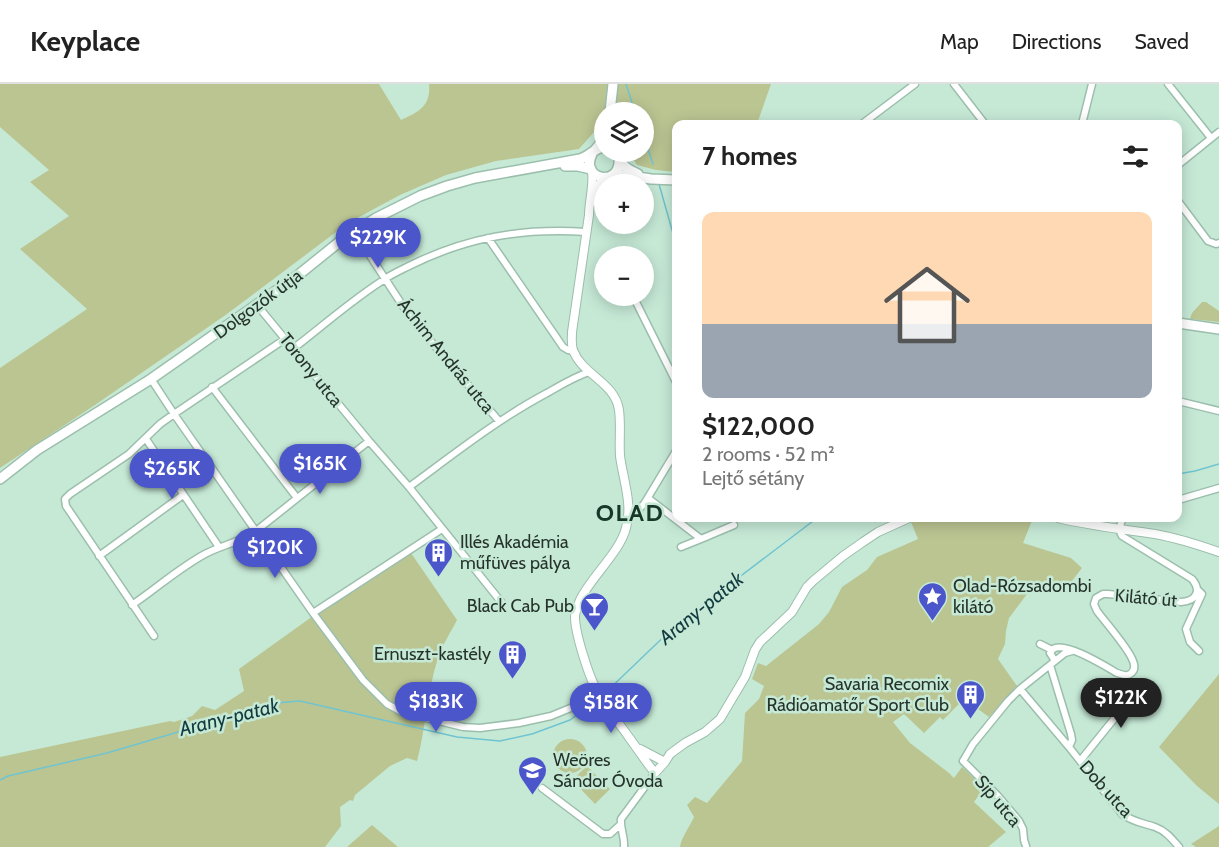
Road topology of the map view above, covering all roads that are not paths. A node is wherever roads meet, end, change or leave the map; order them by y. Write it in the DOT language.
graph roads {
  1 [pos="613,84"];
  2 [pos="915,84"];
  3 [pos="954,84"];
  4 [pos="1092,84"];
  5 [pos="1168,84"];
  6 [pos="611,102"];
  7 [pos="872,117"];
  8 [pos="868,120"];
  9 [pos="875,120"];
  10 [pos="982,120"];
  11 [pos="1083,120"];
  12 [pos="1219,132"];
  13 [pos="1211,138"];
  14 [pos="594,152"];
  15 [pos="594,154"];
  16 [pos="618,162"];
  17 [pos="622,162"];
  18 [pos="1182,162"];
  19 [pos="532,168"];
  20 [pos="591,170"];
  21 [pos="595,174"];
  22 [pos="611,174"];
  23 [pos="654,178"];
  24 [pos="658,178"];
  25 [pos="672,180"];
  26 [pos="594,200"];
  27 [pos="1182,206"];
  28 [pos="589,215"];
  29 [pos="354,231"];
  30 [pos="586,232"];
  31 [pos="488,238"];
  32 [pos="1219,243"];
  33 [pos="385,279"];
  34 [pos="257,305"];
  35 [pos="638,306"];
  36 [pos="1182,324"];
  37 [pos="1219,329"];
  38 [pos="285,339"];
  39 [pos="294,348"];
  40 [pos="574,351"];
  41 [pos="589,372"];
  42 [pos="672,374"];
  43 [pos="151,379"];
  44 [pos="212,387"];
  45 [pos="1182,402"];
  46 [pos="1219,411"];
  47 [pos="174,414"];
  48 [pos="499,421"];
  49 [pos="146,439"];
  50 [pos="369,441"];
  51 [pos="672,458"];
  52 [pos="0,479"];
  53 [pos="409,487"];
  54 [pos="1219,488"];
  55 [pos="183,495"];
  56 [pos="297,498"];
  57 [pos="648,498"];
  58 [pos="1182,500"];
  59 [pos="628,509"];
  60 [pos="672,517"];
  61 [pos="679,522"];
  62 [pos="900,522"];
  63 [pos="1079,522"];
  64 [pos="1121,522"];
  65 [pos="734,525"];
  66 [pos="442,529"];
  67 [pos="1120,530"];
  68 [pos="256,531"];
  69 [pos="701,539"];
  70 [pos="219,547"];
  71 [pos="681,547"];
  72 [pos="1219,552"];
  73 [pos="99,556"];
  74 [pos="1197,589"];
  75 [pos="502,603"];
  76 [pos="132,605"];
  77 [pos="313,613"];
  78 [pos="154,636"];
  79 [pos="1040,644"];
  80 [pos="1052,650"];
  81 [pos="1074,651"];
  82 [pos="1199,651"];
  83 [pos="1052,663"];
  84 [pos="1143,682"];
  85 [pos="596,689"];
  86 [pos="1020,689"];
  87 [pos="636,746"];
  88 [pos="1069,747"];
  89 [pos="1080,761"];
  90 [pos="665,762"];
  91 [pos="655,773"];
  92 [pos="542,788"];
  93 [pos="620,825"];
  94 [pos="1026,846"];
  95 [pos="624,847"];
  96 [pos="1179,847"];
  1 -- 6 [label="main road"];
  2 -- 7 [label="street"];
  3 -- 10 [label="street"];
  4 -- 11 [label="street"];
  5 -- 13 [label="street"];
  7 -- 8 [label="street"];
  7 -- 9 [label="street"];
  12 -- 13 [label="street"];
  13 -- 18 [label="street"];
  14 -- 19 [label="main road, Dolgozók útja"];
  15 -- 20 [label="main road"];
  16 -- 22 [label="main road"];
  17 -- 24 [label="main road"];
  19 -- 20 [label="main road, Dolgozók útja"];
  19 -- 29 [label="main road, Dolgozók útja"];
  20 -- 21 [label="main road, Dolgozók útja"];
  20 -- 28 [label="street"];
  23 -- 24 [label="main road"];
  24 -- 25 [label="main road"];
  26 -- 28 [label="street"];
  27 -- 32 [label="street"];
  28 -- 30 [label="street"];
  29 -- 33 [label="street, Áchim András utca"];
  29 -- 34 [label="main road, Dolgozók útja"];
  30 -- 31 [label="street"];
  30 -- 40 [label="street"];
  31 -- 33 [label="street"];
  31 -- 40 [label="street"];
  33 -- 39 [label="street"];
  33 -- 48 [label="street, Áchim András utca"];
  34 -- 38 [label="street, Torony utca"];
  34 -- 43 [label="main road, Dolgozók útja"];
  35 -- 42 [label="street"];
  36 -- 37 [label="main road"];
  38 -- 39 [label="street, Torony utca"];
  38 -- 44 [label="street"];
  39 -- 50 [label="street, Torony utca"];
  40 -- 41 [label="street"];
  41 -- 48 [label="street"];
  41 -- 59 [label="street"];
  43 -- 47 [label="street"];
  43 -- 52 [label="main road, Dolgozók útja"];
  44 -- 47 [label="street"];
  44 -- 56 [label="street"];
  45 -- 46 [label="street"];
  47 -- 49 [label="street"];
  47 -- 68 [label="street"];
  48 -- 53 [label="street"];
  49 -- 55 [label="street"];
  49 -- 73 [label="street"];
  50 -- 53 [label="street, Torony utca"];
  50 -- 56 [label="street"];
  51 -- 57 [label="street"];
  53 -- 66 [label="street, Torony utca"];
  54 -- 58 [label="street"];
  55 -- 70 [label="street"];
  55 -- 73 [label="street"];
  56 -- 68 [label="street"];
  57 -- 59 [label="street"];
  57 -- 60 [label="street"];
  59 -- 85 [label="street"];
  61 -- 69 [label="street"];
  62 -- 90 [label="street"];
  63 -- 67 [label="street"];
  64 -- 67 [label="street"];
  65 -- 69 [label="street"];
  66 -- 75 [label="street, Torony utca"];
  66 -- 77 [label="street"];
  67 -- 72 [label="street"];
  67 -- 74 [label="street, Kilátó út"];
  68 -- 70 [label="street"];
  68 -- 77 [label="street"];
  69 -- 71 [label="street"];
  70 -- 76 [label="street"];
  73 -- 76 [label="street"];
  74 -- 81 [label="street, Kilátó út"];
  74 -- 82 [label="street"];
  76 -- 78 [label="street"];
  77 -- 85 [label="street"];
  79 -- 80 [label="street"];
  80 -- 81 [label="street"];
  80 -- 83 [label="street"];
  81 -- 83 [label="street"];
  83 -- 86 [label="street"];
  83 -- 88 [label="street"];
  84 -- 89 [label="street"];
  85 -- 87 [label="street"];
  86 -- 88 [label="street, Dob utca"];
  86 -- 94 [label="street, Síp utca"];
  87 -- 90 [label="street"];
  87 -- 91 [label="street"];
  88 -- 89 [label="street, Dob utca"];
  89 -- 96 [label="street, Dob utca"];
  90 -- 91 [label="street"];
  91 -- 93 [label="street"];
  92 -- 93 [label="street"];
  93 -- 95 [label="street"];
}
